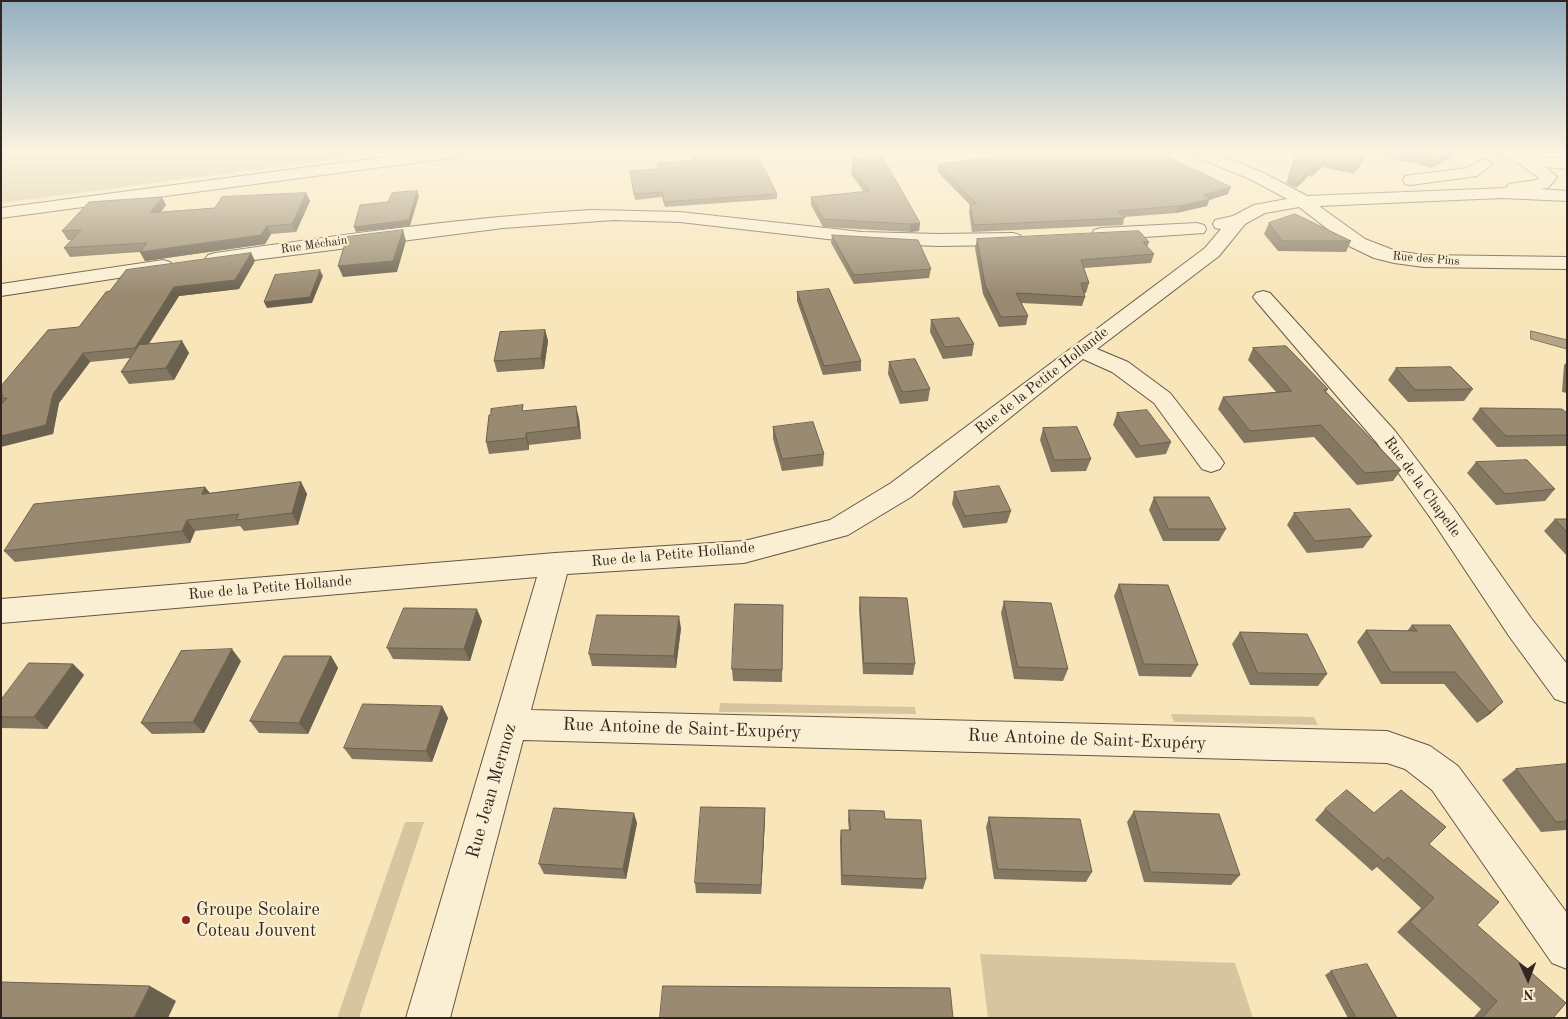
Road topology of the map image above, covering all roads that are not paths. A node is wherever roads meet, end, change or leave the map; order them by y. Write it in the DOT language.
graph roads {
  1 [pos="102,200"];
  2 [pos="1293,200"];
  3 [pos="1300,200"];
  4 [pos="1551,200"];
  5 [pos="1564,204"];
  6 [pos="1,213"];
  7 [pos="1239,220"];
  8 [pos="1197,229"];
  9 [pos="1080,235"];
  10 [pos="1032,238"];
  11 [pos="1222,241"];
  12 [pos="197,261"];
  13 [pos="178,264"];
  14 [pos="1567,264"];
  15 [pos="1,290"];
  16 [pos="1263,297"];
  17 [pos="1081,350"];
  18 [pos="1211,463"];
  19 [pos="555,564"];
  20 [pos="1,611"];
  21 [pos="1567,689"];
  22 [pos="512,724"];
  23 [pos="1567,948"];
  24 [pos="428,1018"];
  1 -- 6 [label="street"];
  2 -- 7 [label="street"];
  3 -- 14 [label="street, Rue des Pins"];
  4 -- 5 [label="street"];
  7 -- 8 [label="street"];
  7 -- 11 [label="street, Rue de la Petite Hollande"];
  8 -- 9 [label="street"];
  8 -- 11 [label="street"];
  10 -- 12 [label="street, Rue Méchain"];
  11 -- 17 [label="street, Rue de la Petite Hollande"];
  13 -- 15 [label="street"];
  16 -- 21 [label="street, Rue de la Chapelle"];
  17 -- 18 [label="street"];
  17 -- 19 [label="street, Rue de la Petite Hollande"];
  19 -- 20 [label="street, Rue de la Petite Hollande"];
  19 -- 22 [label="street, Rue Jean Mermoz"];
  22 -- 23 [label="street, Rue Antoine de Saint-Exupéry"];
  22 -- 24 [label="street, Rue Jean Mermoz"];
}
